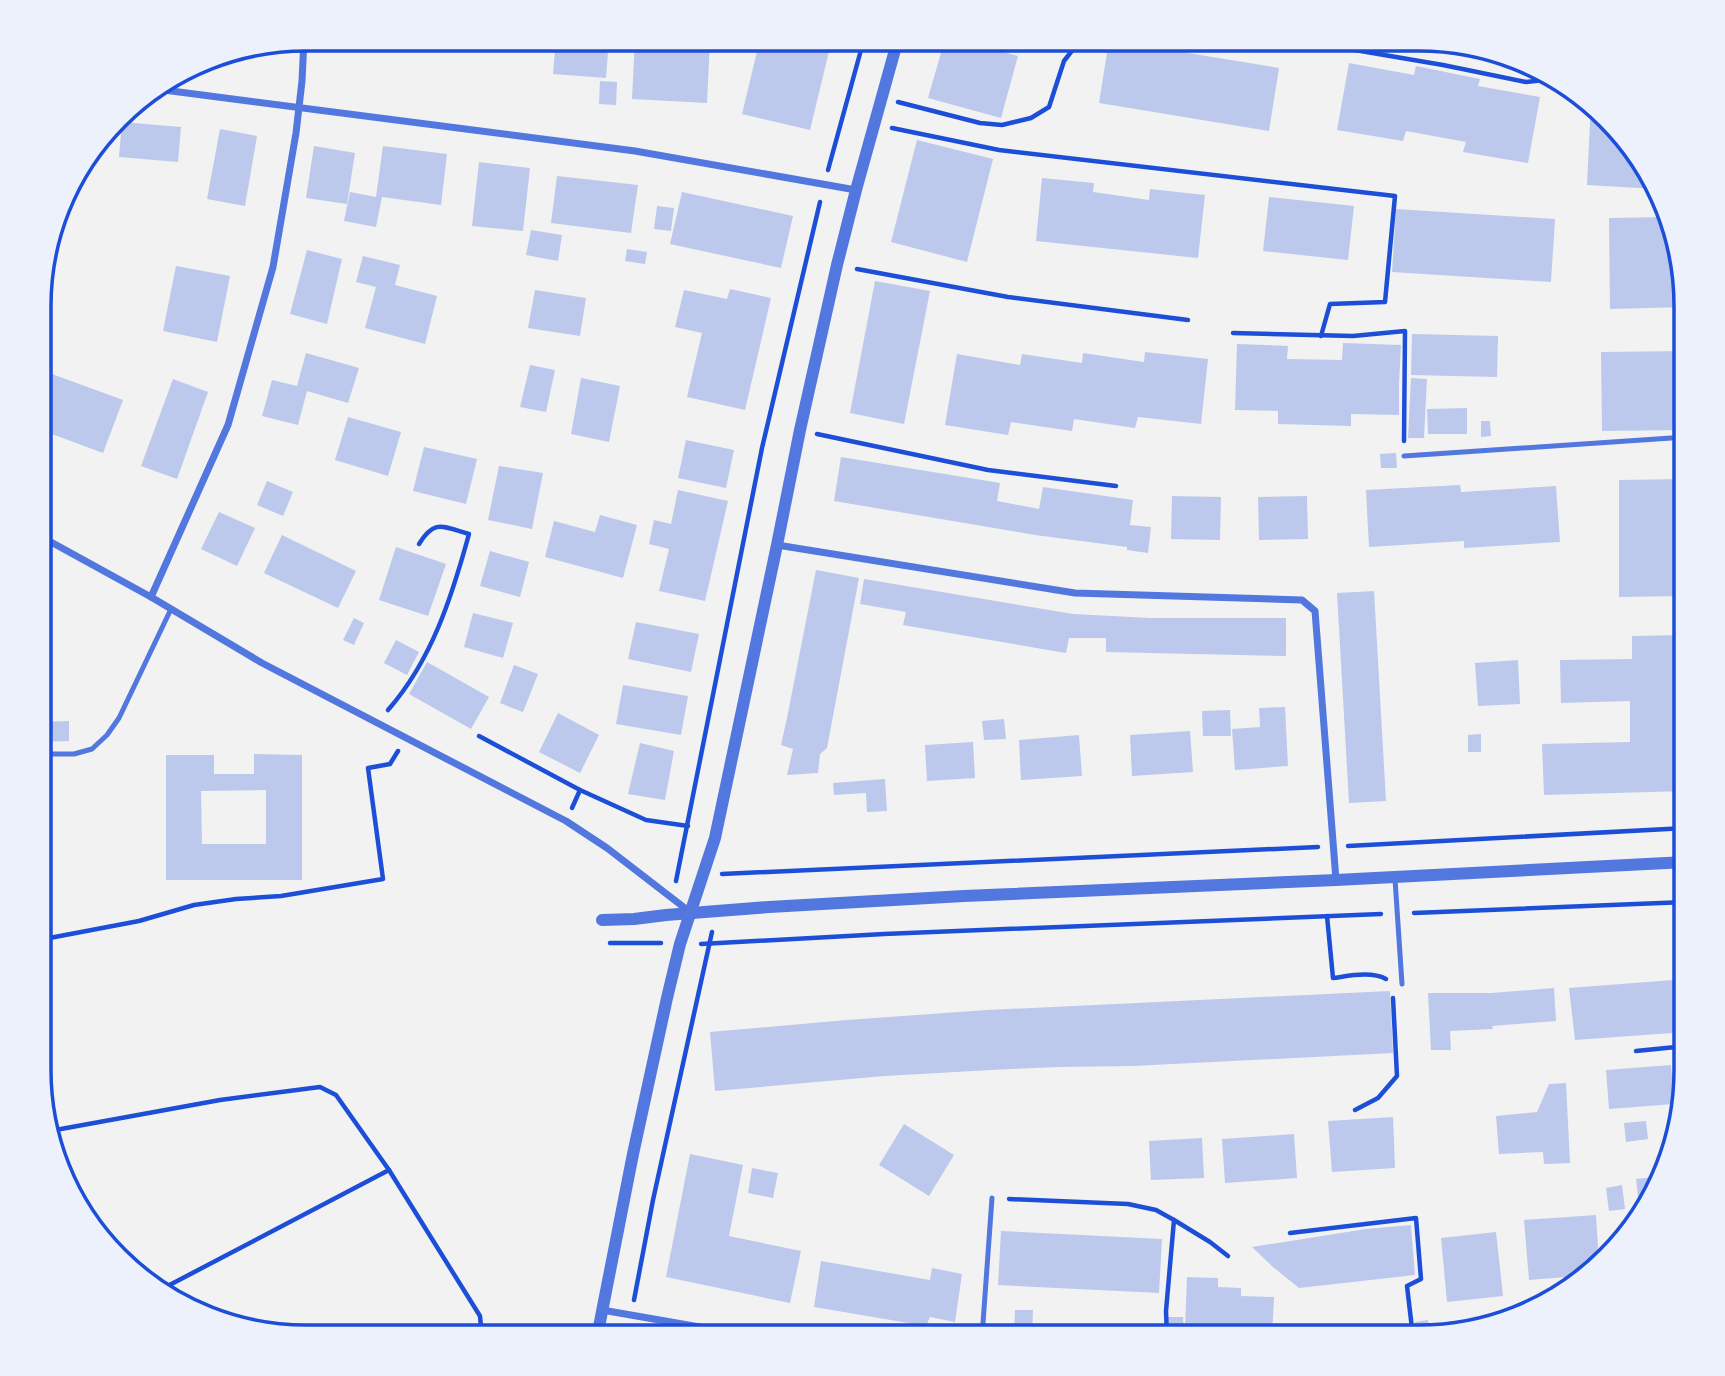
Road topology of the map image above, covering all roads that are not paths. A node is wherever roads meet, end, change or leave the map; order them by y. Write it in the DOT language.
graph roads {
  1 [pos="303,51"];
  2 [pos="895,51"];
  3 [pos="169,91"];
  4 [pos="299,108"];
  5 [pos="856,190"];
  6 [pos="1674,437"];
  7 [pos="1404,456"];
  8 [pos="51,542"];
  9 [pos="777,545"];
  10 [pos="151,597"];
  11 [pos="171,609"];
  12 [pos="51,754"];
  13 [pos="1674,863"];
  14 [pos="1395,877"];
  15 [pos="1336,880"];
  16 [pos="692,913"];
  17 [pos="602,920"];
  18 [pos="1402,984"];
  19 [pos="992,1198"];
  20 [pos="602,1310"];
  21 [pos="599,1325"];
  22 [pos="691,1325"];
  23 [pos="983,1325"];
  1 -- 4 [label="street"];
  2 -- 5 [label="street"];
  3 -- 4 [label="street"];
  4 -- 5 [label="street"];
  4 -- 10 [label="street"];
  5 -- 9 [label="street"];
  6 -- 7 [label="lane"];
  8 -- 10 [label="street"];
  9 -- 15 [label="street"];
  9 -- 16 [label="street"];
  10 -- 11 [label="street"];
  11 -- 12 [label="lane"];
  11 -- 16 [label="street"];
  13 -- 14 [label="street"];
  14 -- 15 [label="street"];
  14 -- 18 [label="lane"];
  15 -- 16 [label="street"];
  16 -- 17 [label="street"];
  16 -- 20 [label="street"];
  19 -- 23 [label="lane"];
  20 -- 21 [label="street"];
  20 -- 22 [label="street"];
}
